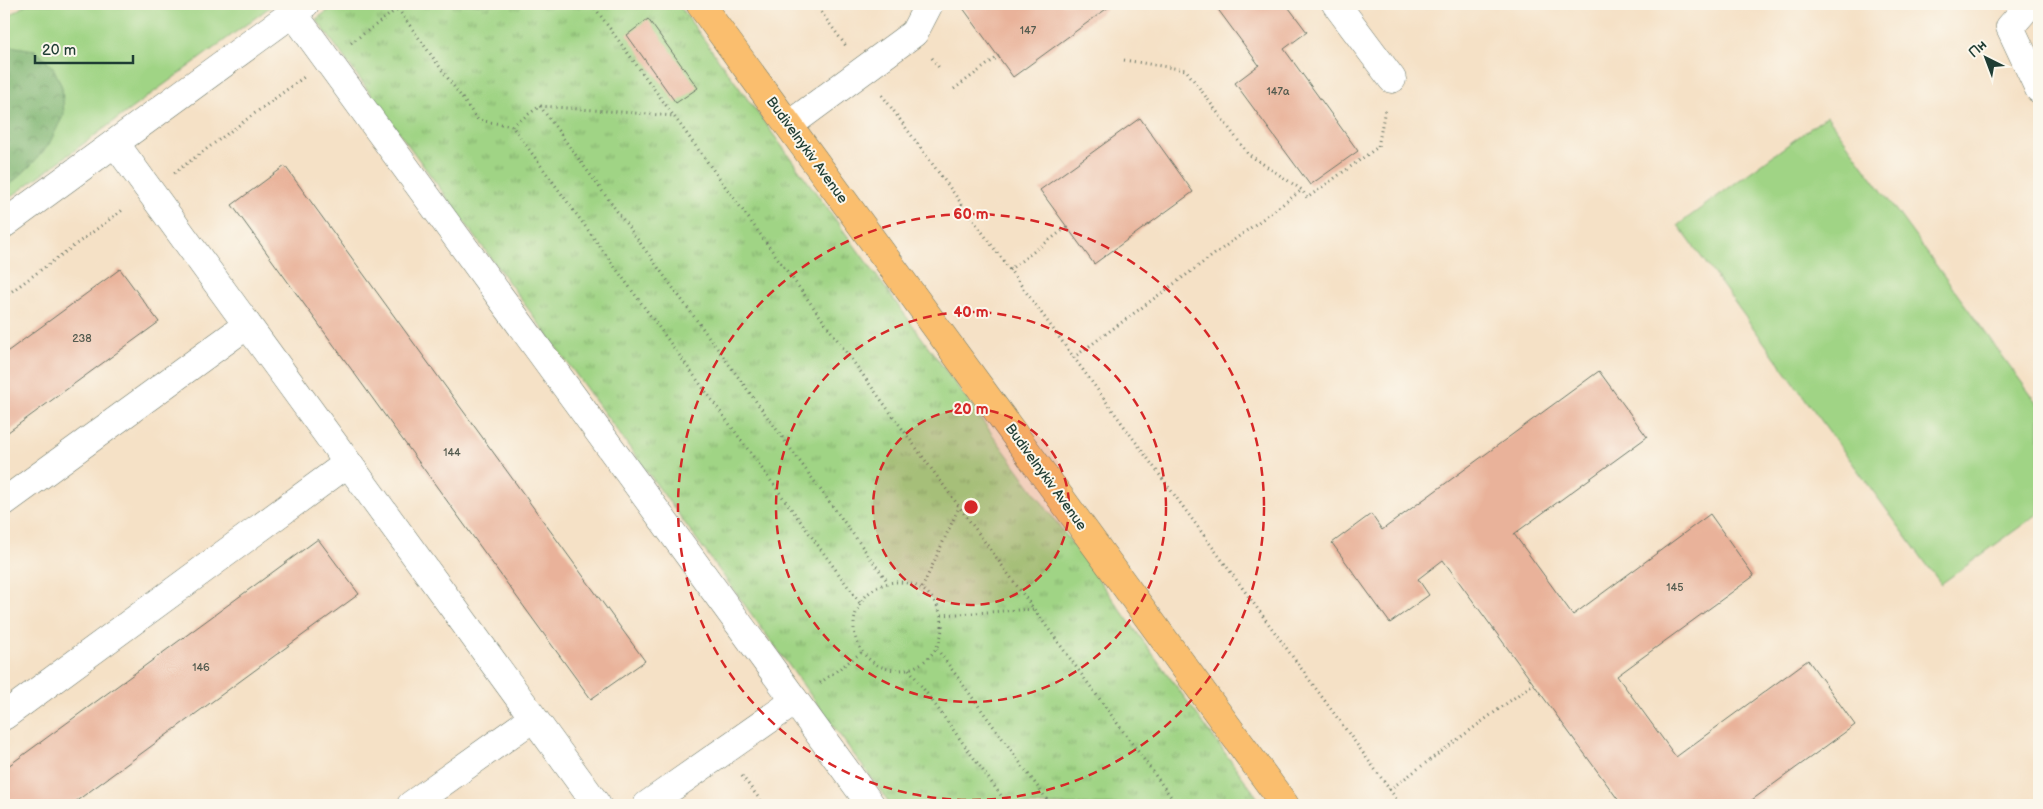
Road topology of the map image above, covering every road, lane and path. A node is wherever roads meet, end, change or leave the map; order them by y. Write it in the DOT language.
graph roads {
  1 [pos="404,4"];
  2 [pos="592,4"];
  3 [pos="700,4"];
  4 [pos="815,4"];
  5 [pos="929,4"];
  6 [pos="1336,4"];
  7 [pos="2030,4"];
  8 [pos="299,8"];
  9 [pos="398,9"];
  10 [pos="998,56"];
  11 [pos="327,60"];
  12 [pos="1124,60"];
  13 [pos="863,70"];
  14 [pos="1392,79"];
  15 [pos="954,89"];
  16 [pos="2039,89"];
  17 [pos="540,106"];
  18 [pos="674,116"];
  19 [pos="788,125"];
  20 [pos="512,126"];
  21 [pos="115,143"];
  22 [pos="150,190"];
  23 [pos="1302,190"];
  24 [pos="4,224"];
  25 [pos="1067,227"];
  26 [pos="1009,270"];
  27 [pos="4,297"];
  28 [pos="247,325"];
  29 [pos="1073,358"];
  30 [pos="348,463"];
  31 [pos="4,502"];
  32 [pos="959,506"];
  33 [pos="888,582"];
  34 [pos="922,588"];
  35 [pos="860,603"];
  36 [pos="1034,609"];
  37 [pos="942,615"];
  38 [pos="937,649"];
  39 [pos="862,652"];
  40 [pos="909,669"];
  41 [pos="1533,684"];
  42 [pos="795,701"];
  43 [pos="4,716"];
  44 [pos="533,718"];
  45 [pos="724,751"];
  46 [pos="1389,790"];
  47 [pos="412,805"];
  48 [pos="597,805"];
  49 [pos="647,805"];
  50 [pos="764,805"];
  51 [pos="871,805"];
  52 [pos="1008,805"];
  53 [pos="1051,805"];
  54 [pos="1177,805"];
  55 [pos="1285,805"];
  56 [pos="1400,805"];
  1 -- 9 [label="path"];
  2 -- 18 [label="path"];
  3 -- 19 [label="main road, Budivelnykiv Avenue"];
  4 -- 13 [label="path"];
  5 -- 13 [label="street"];
  6 -- 14 [label="street"];
  7 -- 16 [label="street"];
  8 -- 11 [label="street"];
  8 -- 21 [label="street"];
  9 -- 11 [label="path"];
  9 -- 20 [label="path"];
  10 -- 15 [label="path"];
  11 -- 22 [label="path"];
  11 -- 42 [label="street"];
  12 -- 23 [label="path"];
  13 -- 19 [label="street"];
  13 -- 26 [label="path"];
  14 -- 23 [label="path"];
  17 -- 18 [label="path"];
  17 -- 20 [label="path"];
  17 -- 33 [label="path"];
  18 -- 32 [label="path"];
  19 -- 55 [label="main road, Budivelnykiv Avenue"];
  20 -- 35 [label="path"];
  21 -- 22 [label="street"];
  21 -- 24 [label="street"];
  22 -- 27 [label="path"];
  22 -- 28 [label="street"];
  23 -- 29 [label="path"];
  25 -- 26 [label="path"];
  26 -- 29 [label="path"];
  28 -- 30 [label="street"];
  28 -- 31 [label="street"];
  29 -- 46 [label="path"];
  30 -- 43 [label="street"];
  30 -- 44 [label="street"];
  32 -- 34 [label="path"];
  32 -- 36 [label="path"];
  33 -- 34 [label="path"];
  33 -- 35 [label="path"];
  34 -- 37 [label="path"];
  35 -- 39 [label="path"];
  36 -- 37 [label="path"];
  36 -- 54 [label="path"];
  37 -- 38 [label="path"];
  38 -- 40 [label="path"];
  38 -- 53 [label="path"];
  39 -- 40 [label="path"];
  39 -- 42 [label="path"];
  40 -- 52 [label="path"];
  41 -- 46 [label="path"];
  42 -- 45 [label="street"];
  42 -- 51 [label="street"];
  44 -- 47 [label="street"];
  44 -- 48 [label="street"];
  45 -- 49 [label="street"];
  45 -- 50 [label="path"];
  46 -- 56 [label="path"];
}
